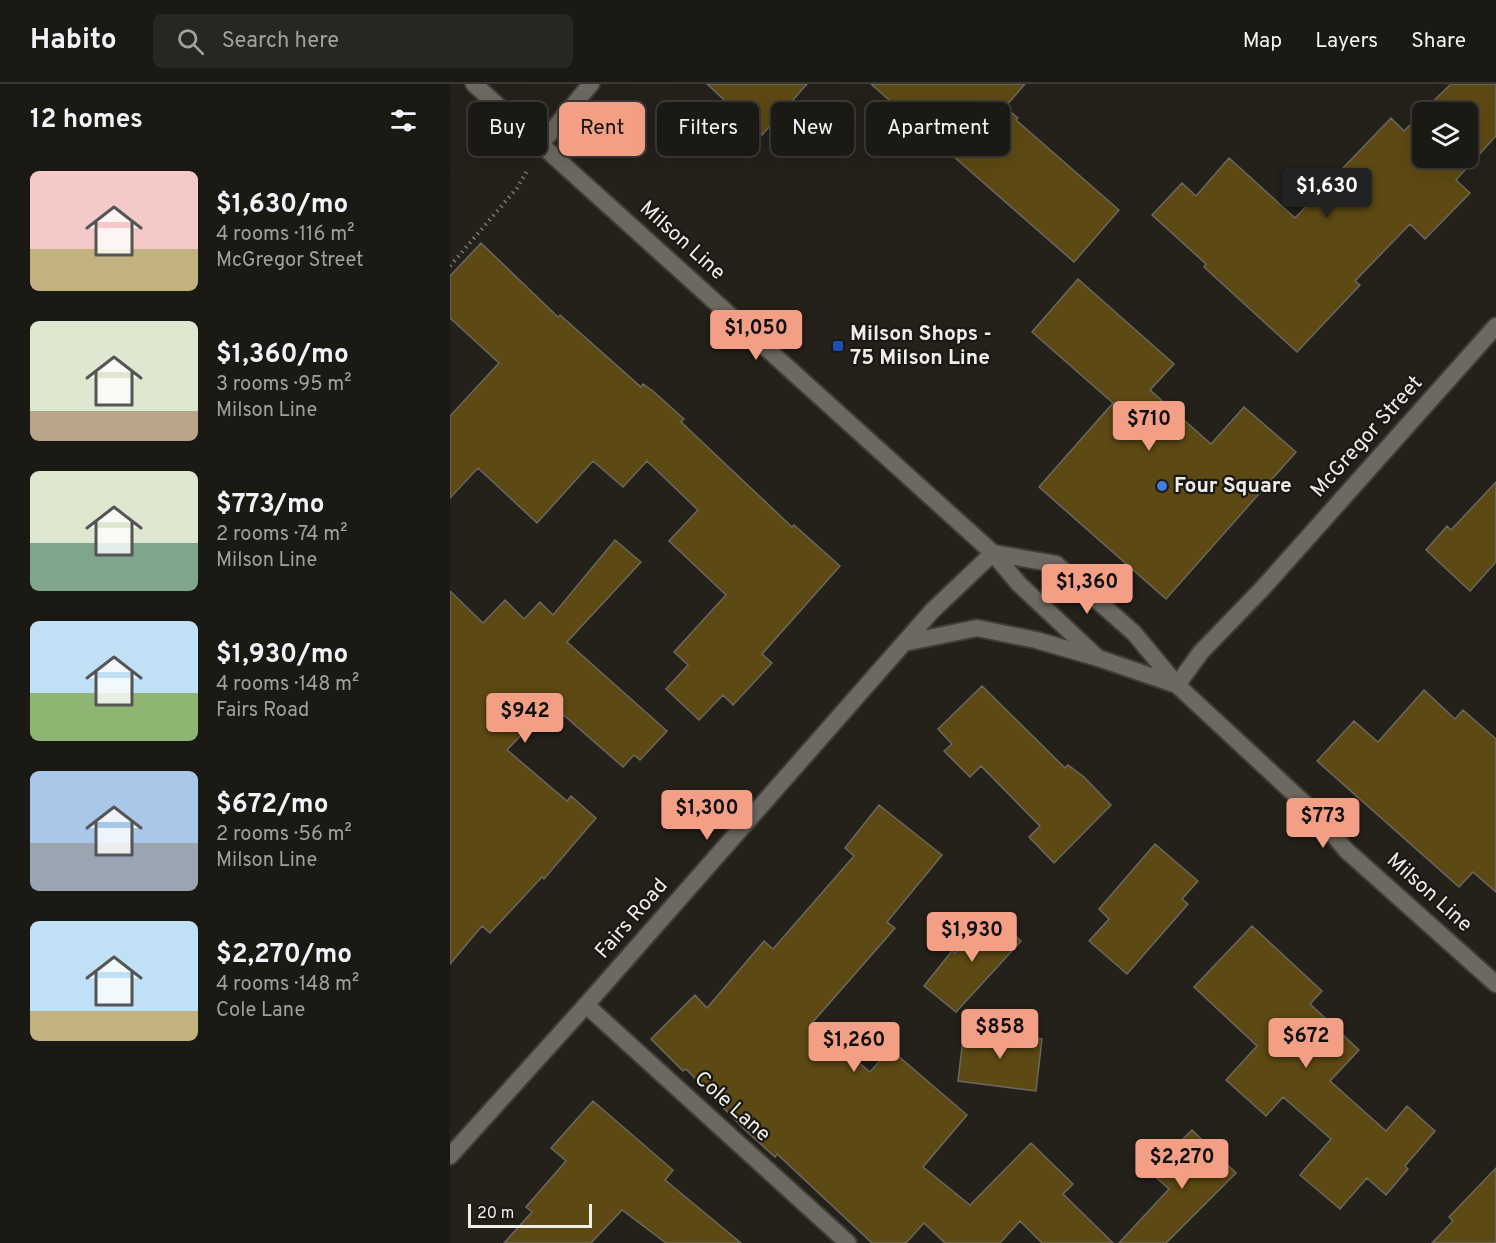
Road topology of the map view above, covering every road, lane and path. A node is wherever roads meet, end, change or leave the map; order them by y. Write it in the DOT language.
graph roads {
  1 [pos="474,84"];
  2 [pos="591,84"];
  3 [pos="494,102"];
  4 [pos="547,138"];
  5 [pos="547,149"];
  6 [pos="535,156"];
  7 [pos="450,266"];
  8 [pos="1496,326"];
  9 [pos="993,553"];
  10 [pos="904,643"];
  11 [pos="1098,658"];
  12 [pos="1177,686"];
  13 [pos="1496,984"];
  14 [pos="586,1005"];
  15 [pos="450,1156"];
  16 [pos="848,1243"];
  1 -- 3 [label="street, Milson Line"];
  2 -- 4 [label="street"];
  5 -- 9 [label="street, Milson Line"];
  6 -- 7 [label="path"];
  8 -- 12 [label="street, McGregor Street"];
  9 -- 10 [label="street, Fairs Road"];
  9 -- 11 [label="street, Milson Line"];
  9 -- 12 [label="street, Milson Line"];
  10 -- 11 [label="street"];
  10 -- 14 [label="street, Fairs Road"];
  11 -- 12 [label="street, Milson Line"];
  12 -- 13 [label="street, Milson Line"];
  14 -- 15 [label="street, Fairs Road"];
  14 -- 16 [label="street, Cole Lane"];
}
